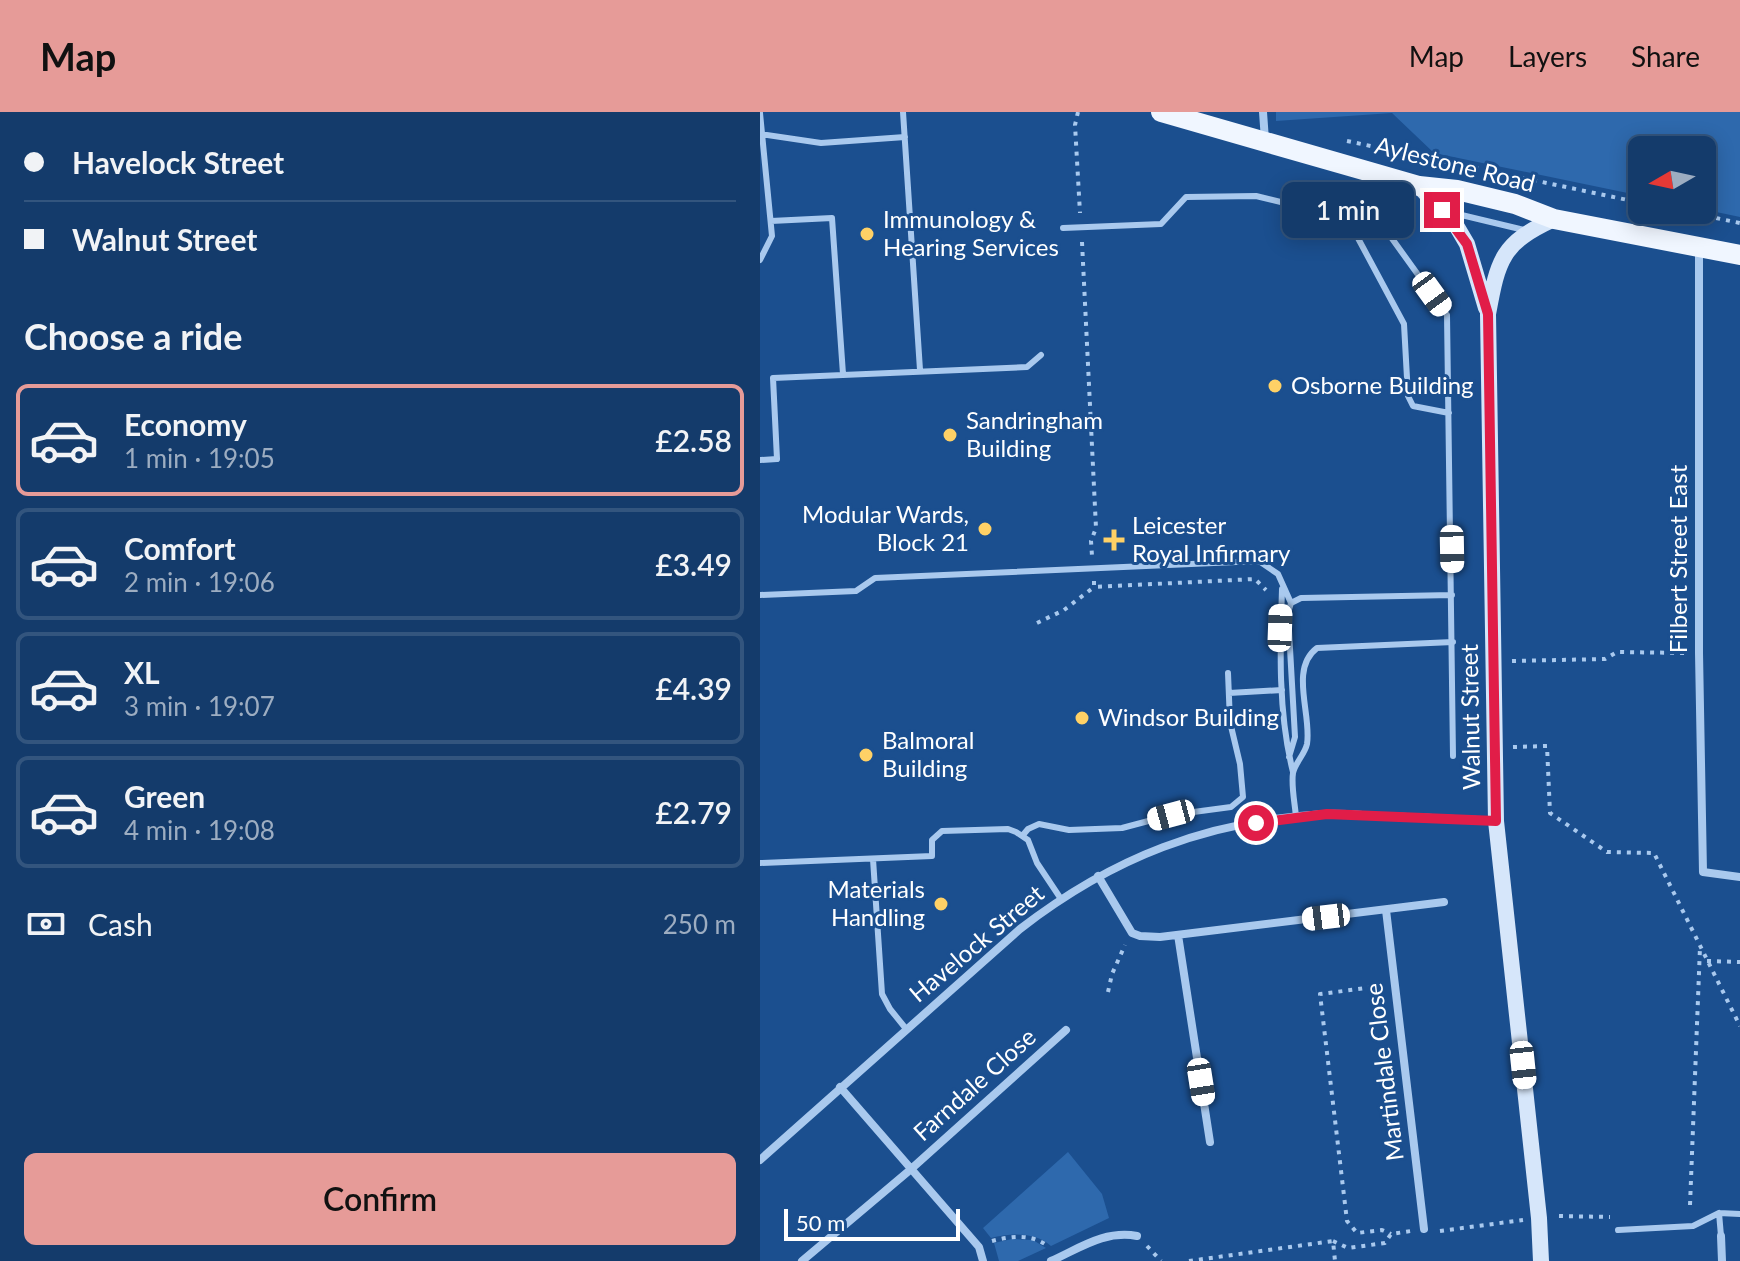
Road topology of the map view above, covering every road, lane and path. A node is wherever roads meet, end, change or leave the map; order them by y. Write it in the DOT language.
graph roads {
  1 [pos="903,112"];
  2 [pos="1078,112"];
  3 [pos="1161,112"];
  4 [pos="1263,112"];
  5 [pos="760,113"];
  6 [pos="761,134"];
  7 [pos="905,137"];
  8 [pos="1336,138"];
  9 [pos="1265,141"];
  10 [pos="1419,186"];
  11 [pos="1628,200"];
  12 [pos="1442,210"];
  13 [pos="1338,216"];
  14 [pos="1716,218"];
  15 [pos="1554,219"];
  16 [pos="771,221"];
  17 [pos="1740,223"];
  18 [pos="1081,226"];
  19 [pos="1063,228"];
  20 [pos="1527,231"];
  21 [pos="1699,247"];
  22 [pos="1740,255"];
  23 [pos="760,260"];
  24 [pos="1488,314"];
  25 [pos="1041,355"];
  26 [pos="920,370"];
  27 [pos="843,374"];
  28 [pos="1449,413"];
  29 [pos="760,460"];
  30 [pos="1093,568"];
  31 [pos="1282,584"];
  32 [pos="1094,587"];
  33 [pos="1269,592"];
  34 [pos="760,595"];
  35 [pos="1452,595"];
  36 [pos="1291,603"];
  37 [pos="1037,623"];
  38 [pos="1453,642"];
  39 [pos="1699,653"];
  40 [pos="1494,662"];
  41 [pos="1228,673"];
  42 [pos="1282,690"];
  43 [pos="1229,693"];
  44 [pos="1495,748"];
  45 [pos="1453,756"];
  46 [pos="1289,757"];
  47 [pos="1293,772"];
  48 [pos="1296,817"];
  49 [pos="1496,821"];
  50 [pos="1023,835"];
  51 [pos="873,859"];
  52 [pos="760,863"];
  53 [pos="1098,876"];
  54 [pos="1740,877"];
  55 [pos="1061,899"];
  56 [pos="1444,902"];
  57 [pos="1386,910"];
  58 [pos="1132,933"];
  59 [pos="1178,935"];
  60 [pos="1700,946"];
  61 [pos="1707,961"];
  62 [pos="1740,962"];
  63 [pos="1371,988"];
  64 [pos="1108,992"];
  65 [pos="1740,1026"];
  66 [pos="907,1030"];
  67 [pos="1066,1030"];
  68 [pos="840,1087"];
  69 [pos="1210,1142"];
  70 [pos="760,1160"];
  71 [pos="910,1170"];
  72 [pos="1690,1205"];
  73 [pos="1719,1213"];
  74 [pos="1740,1214"];
  75 [pos="1539,1218"];
  76 [pos="1424,1229"];
  77 [pos="1618,1230"];
  78 [pos="1391,1234"];
  79 [pos="1137,1236"];
  80 [pos="1721,1236"];
  81 [pos="979,1247"];
  82 [pos="1053,1260"];
  83 [pos="802,1261"];
  84 [pos="983,1261"];
  85 [pos="1189,1261"];
  86 [pos="1335,1261"];
  87 [pos="1541,1261"];
  88 [pos="1722,1261"];
  1 -- 7 [label="lane"];
  2 -- 18 [label="path"];
  3 -- 9 [label="main road, Aylestone Road"];
  4 -- 9 [label="street"];
  5 -- 6 [label="lane"];
  6 -- 7 [label="lane"];
  6 -- 16 [label="lane"];
  7 -- 26 [label="lane"];
  8 -- 11 [label="path"];
  9 -- 10 [label="main road, Aylestone Road"];
  10 -- 12 [label="street, Walnut Street"];
  10 -- 15 [label="main road, Aylestone Road"];
  12 -- 20 [label="lane"];
  12 -- 24 [label="street, Walnut Street"];
  13 -- 18 [label="lane"];
  13 -- 28 [label="lane"];
  13 -- 28 [label="lane"];
  14 -- 17 [label="path"];
  15 -- 20 [label="street, Walnut Street"];
  15 -- 21 [label="main road, Aylestone Road"];
  16 -- 23 [label="lane"];
  16 -- 27 [label="lane"];
  18 -- 19 [label="lane"];
  18 -- 30 [label="path"];
  20 -- 24 [label="street, Walnut Street"];
  21 -- 22 [label="main road, Aylestone Road"];
  21 -- 39 [label="street, Filbert Street East"];
  24 -- 40 [label="street, Walnut Street"];
  25 -- 26 [label="lane"];
  26 -- 27 [label="lane"];
  27 -- 29 [label="lane"];
  28 -- 35 [label="lane"];
  30 -- 31 [label="lane"];
  30 -- 32 [label="path"];
  30 -- 34 [label="lane"];
  31 -- 36 [label="lane"];
  31 -- 42 [label="lane"];
  32 -- 33 [label="path"];
  32 -- 37 [label="path"];
  35 -- 36 [label="lane"];
  35 -- 38 [label="lane"];
  36 -- 46 [label="lane"];
  38 -- 45 [label="lane"];
  38 -- 47 [label="lane"];
  39 -- 40 [label="path"];
  39 -- 54 [label="street, Filbert Street East"];
  40 -- 44 [label="street, Walnut Street"];
  41 -- 43 [label="lane"];
  42 -- 43 [label="lane"];
  42 -- 46 [label="lane"];
  43 -- 50 [label="lane"];
  44 -- 49 [label="street, Walnut Street"];
  44 -- 60 [label="path"];
  46 -- 47 [label="lane"];
  47 -- 48 [label="lane"];
  48 -- 49 [label="street, Havelock Street"];
  48 -- 53 [label="street, Havelock Street"];
  49 -- 75 [label="street, Walnut Street"];
  50 -- 51 [label="lane"];
  50 -- 55 [label="lane"];
  51 -- 52 [label="lane"];
  51 -- 66 [label="lane"];
  53 -- 55 [label="street, Havelock Street"];
  53 -- 58 [label="street"];
  55 -- 66 [label="street, Havelock Street"];
  56 -- 57 [label="street"];
  57 -- 59 [label="street"];
  57 -- 76 [label="street, Martindale Close"];
  58 -- 59 [label="street"];
  58 -- 64 [label="path"];
  59 -- 69 [label="street"];
  60 -- 61 [label="path"];
  60 -- 72 [label="path"];
  61 -- 62 [label="path"];
  61 -- 65 [label="path"];
  63 -- 78 [label="path"];
  66 -- 68 [label="street, Havelock Street"];
  67 -- 71 [label="street, Farndale Close"];
  68 -- 70 [label="street, Havelock Street"];
  68 -- 71 [label="street"];
  71 -- 81 [label="street"];
  71 -- 83 [label="street, Farndale Close"];
  73 -- 74 [label="lane"];
  73 -- 77 [label="lane"];
  73 -- 80 [label="lane"];
  75 -- 77 [label="path"];
  75 -- 87 [label="street, Walnut Street"];
  79 -- 82 [label="street"];
  80 -- 88 [label="street"];
  81 -- 82 [label="path"];
  81 -- 84 [label="street"];
  85 -- 86 [label="path"];
}
